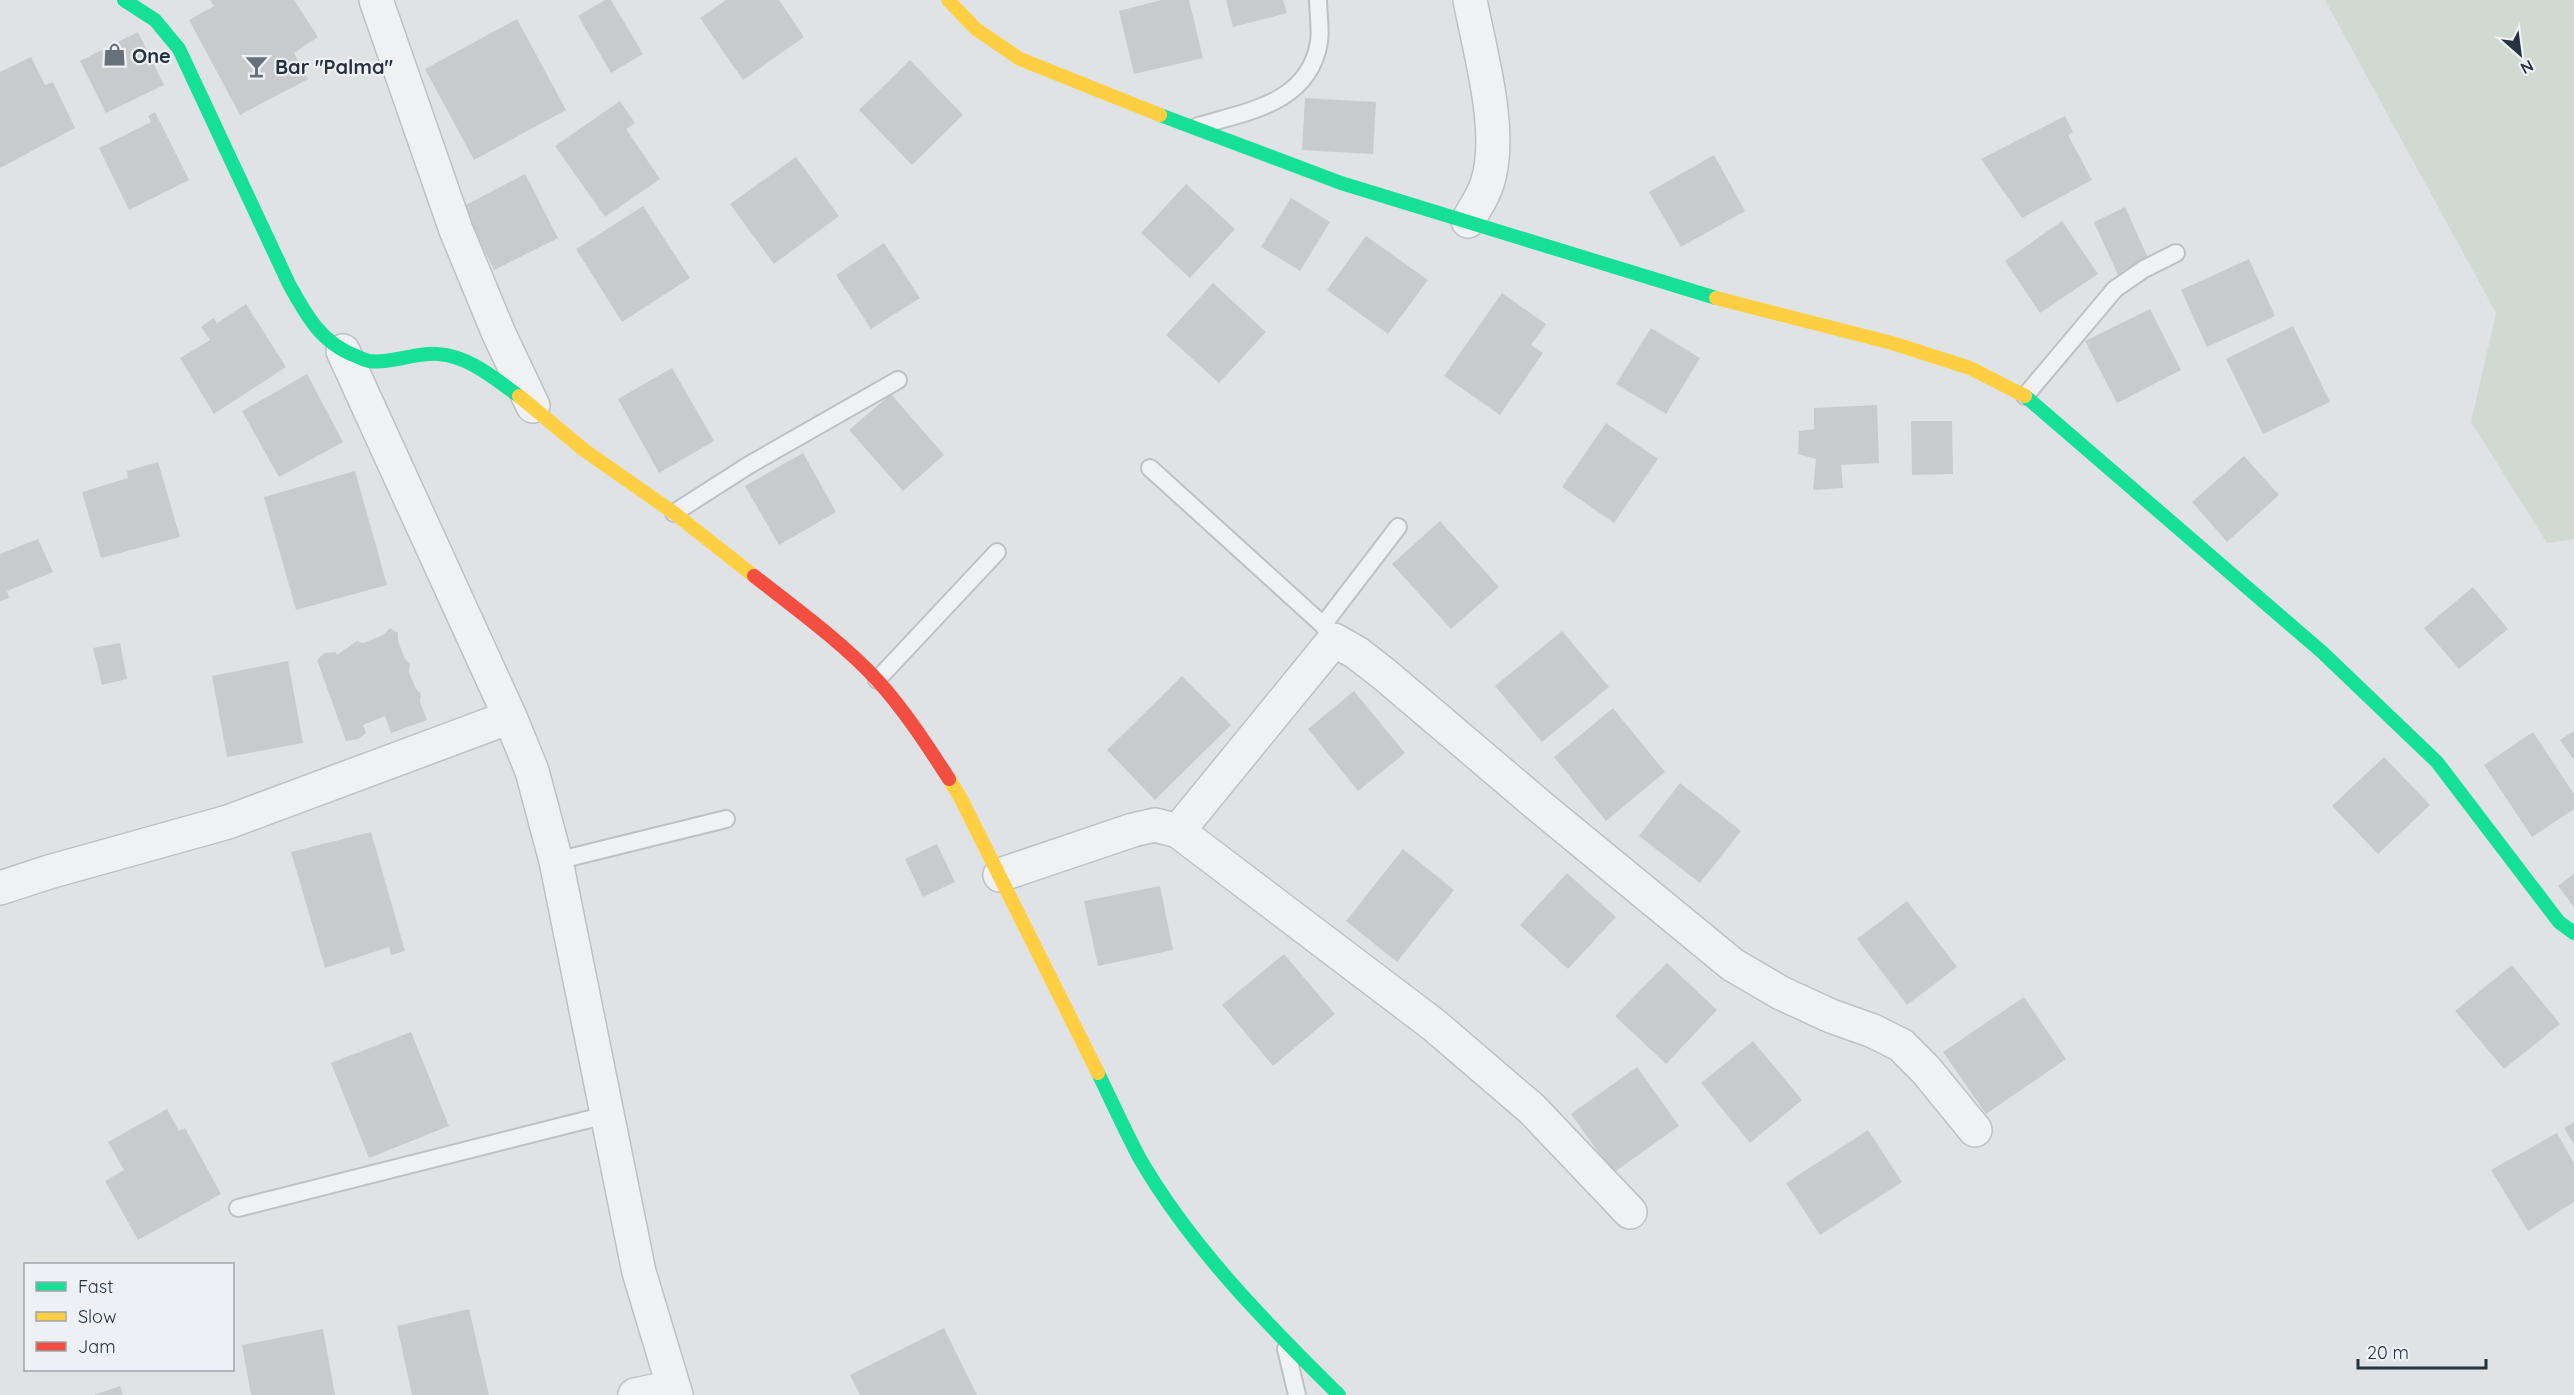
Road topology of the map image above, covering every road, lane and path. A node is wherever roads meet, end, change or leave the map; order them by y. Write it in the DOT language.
graph roads {
  1 [pos="124,0"];
  2 [pos="376,0"];
  3 [pos="948,0"];
  4 [pos="1318,0"];
  5 [pos="1470,0"];
  6 [pos="1195,127"];
  7 [pos="1467,221"];
  8 [pos="2176,252"];
  9 [pos="343,351"];
  10 [pos="898,380"];
  11 [pos="2025,396"];
  12 [pos="533,406"];
  13 [pos="1150,468"];
  14 [pos="674,513"];
  15 [pos="1398,527"];
  16 [pos="997,552"];
  17 [pos="1328,632"];
  18 [pos="877,680"];
  19 [pos="510,717"];
  20 [pos="726,819"];
  21 [pos="1178,831"];
  22 [pos="556,861"];
  23 [pos="1000,875"];
  24 [pos="0,888"];
  25 [pos="2574,933"];
  26 [pos="606,1115"];
  27 [pos="1975,1130"];
  28 [pos="238,1208"];
  29 [pos="1630,1212"];
  30 [pos="1284,1341"];
  31 [pos="674,1391"];
  32 [pos="635,1395"];
  33 [pos="1298,1395"];
  34 [pos="1339,1395"];
  1 -- 9 [label="street"];
  2 -- 12 [label="street"];
  3 -- 6 [label="street"];
  4 -- 6 [label="lane"];
  5 -- 7 [label="street"];
  6 -- 7 [label="street"];
  7 -- 11 [label="street"];
  8 -- 11 [label="lane"];
  9 -- 12 [label="street"];
  9 -- 19 [label="street"];
  10 -- 14 [label="lane"];
  11 -- 25 [label="street"];
  12 -- 14 [label="street"];
  13 -- 17 [label="lane"];
  14 -- 18 [label="street"];
  15 -- 17 [label="lane"];
  16 -- 18 [label="lane"];
  17 -- 21 [label="street"];
  17 -- 27 [label="street"];
  18 -- 23 [label="street"];
  19 -- 22 [label="street"];
  19 -- 24 [label="street"];
  20 -- 22 [label="lane"];
  21 -- 23 [label="street"];
  21 -- 29 [label="street"];
  22 -- 26 [label="street"];
  23 -- 30 [label="street"];
  26 -- 28 [label="lane"];
  26 -- 31 [label="street"];
  30 -- 33 [label="lane"];
  30 -- 34 [label="street"];
  31 -- 32 [label="street"];
}
